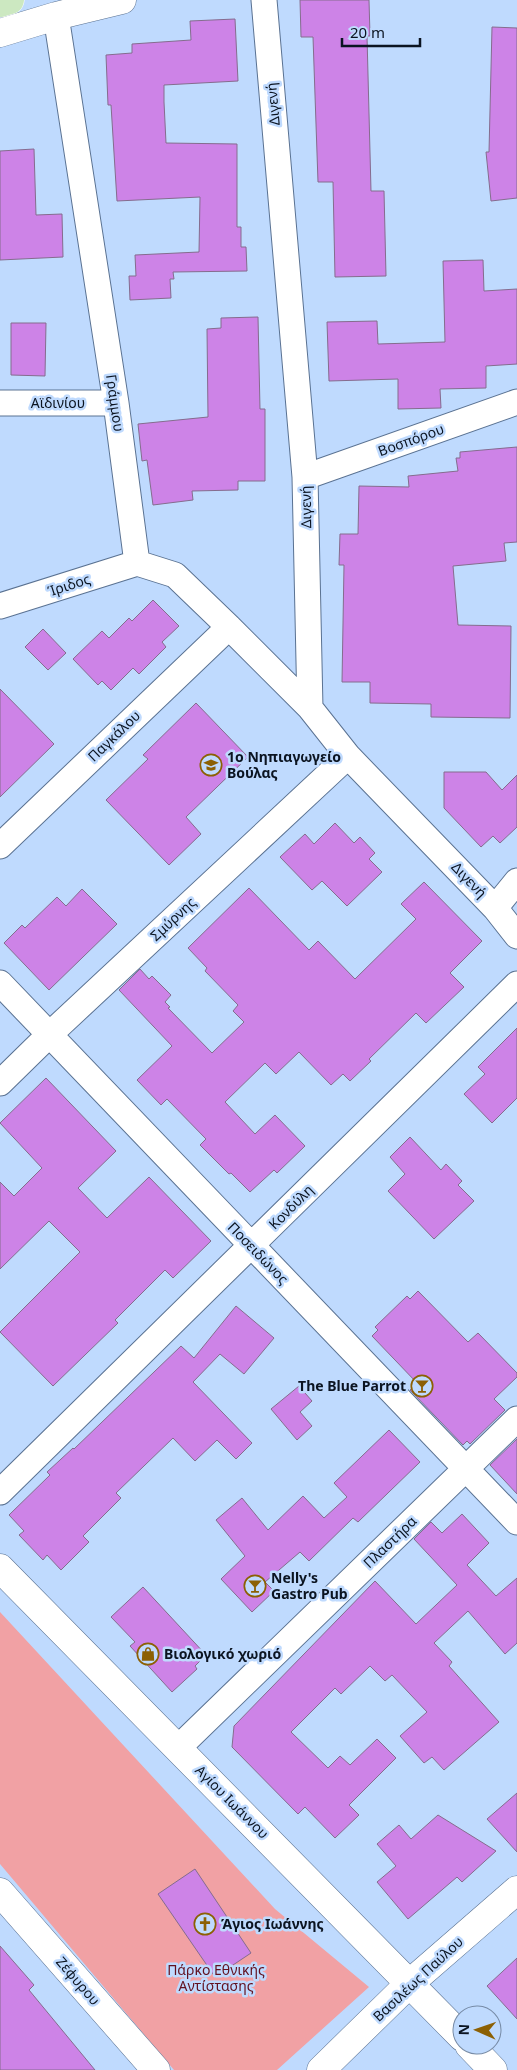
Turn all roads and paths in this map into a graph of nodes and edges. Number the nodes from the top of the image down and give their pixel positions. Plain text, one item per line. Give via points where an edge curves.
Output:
1 (10, 0) edge
2 (122, 0) edge
3 (264, 0) edge
4 (0, 3) edge
5 (56, 16) junction
6 (0, 33) edge
7 (517, 402) edge
8 (116, 403) junction
9 (0, 404) edge
10 (305, 477) junction
11 (137, 563) junction
12 (0, 606) edge
13 (229, 626) junction
14 (310, 708) junction
15 (348, 756) junction
16 (0, 846) edge
17 (517, 881) edge
18 (495, 908) junction
19 (517, 936) edge
20 (0, 983) edge
21 (517, 984) edge
22 (49, 1035) junction
23 (0, 1083) edge
24 (252, 1246) junction
25 (517, 1419) edge
26 (465, 1469) junction
27 (0, 1492) edge
28 (517, 1522) edge
29 (0, 1568) edge
30 (178, 1748) junction
31 (517, 1890) edge
32 (0, 1892) edge
33 (410, 1983) junction
34 (452, 2027) edge
35 (479, 2055) edge
36 (156, 2070) edge
37 (322, 2070) edge
38 (493, 2070) edge

1 - 4 main road
2 - 5 street
3 - 10 street, Διγενή
5 - 6 street
5 - 8 street, Γράμμου
7 - 10 street, Βοσπόρου
8 - 9 street, Αϊδινίου
8 - 11 street, Γράμμου
10 - 14 street, Διγενή
11 - 12 street, Ίριδος
11 - 13 street via 175,575
13 - 14 street
13 - 16 street, Παγκάλου
14 - 15 street, Διγενή
15 - 18 street, Διγενή
15 - 22 street, Σμύρνης
17 - 18 street
18 - 19 street, Διγενή
20 - 22 street, Ποσειδώνος
21 - 24 street, Κονδύλη
22 - 23 street, Σμύρνης
22 - 24 street, Ποσειδώνος
24 - 26 street, Ποσειδώνος
24 - 27 street, Κονδύλη
25 - 26 street, Πλαστήρα
26 - 28 street, Ποσειδώνος
26 - 30 street, Πλαστήρα
29 - 30 street, Αγίου Ιωάννου
30 - 33 street, Αγίου Ιωάννου
31 - 33 street, Βασιλέως Παύλου
32 - 36 street, Ζέφυρου
33 - 34 street, Αγίου Ιωάννου
33 - 37 street, Βασιλέως Παύλου
35 - 38 street

